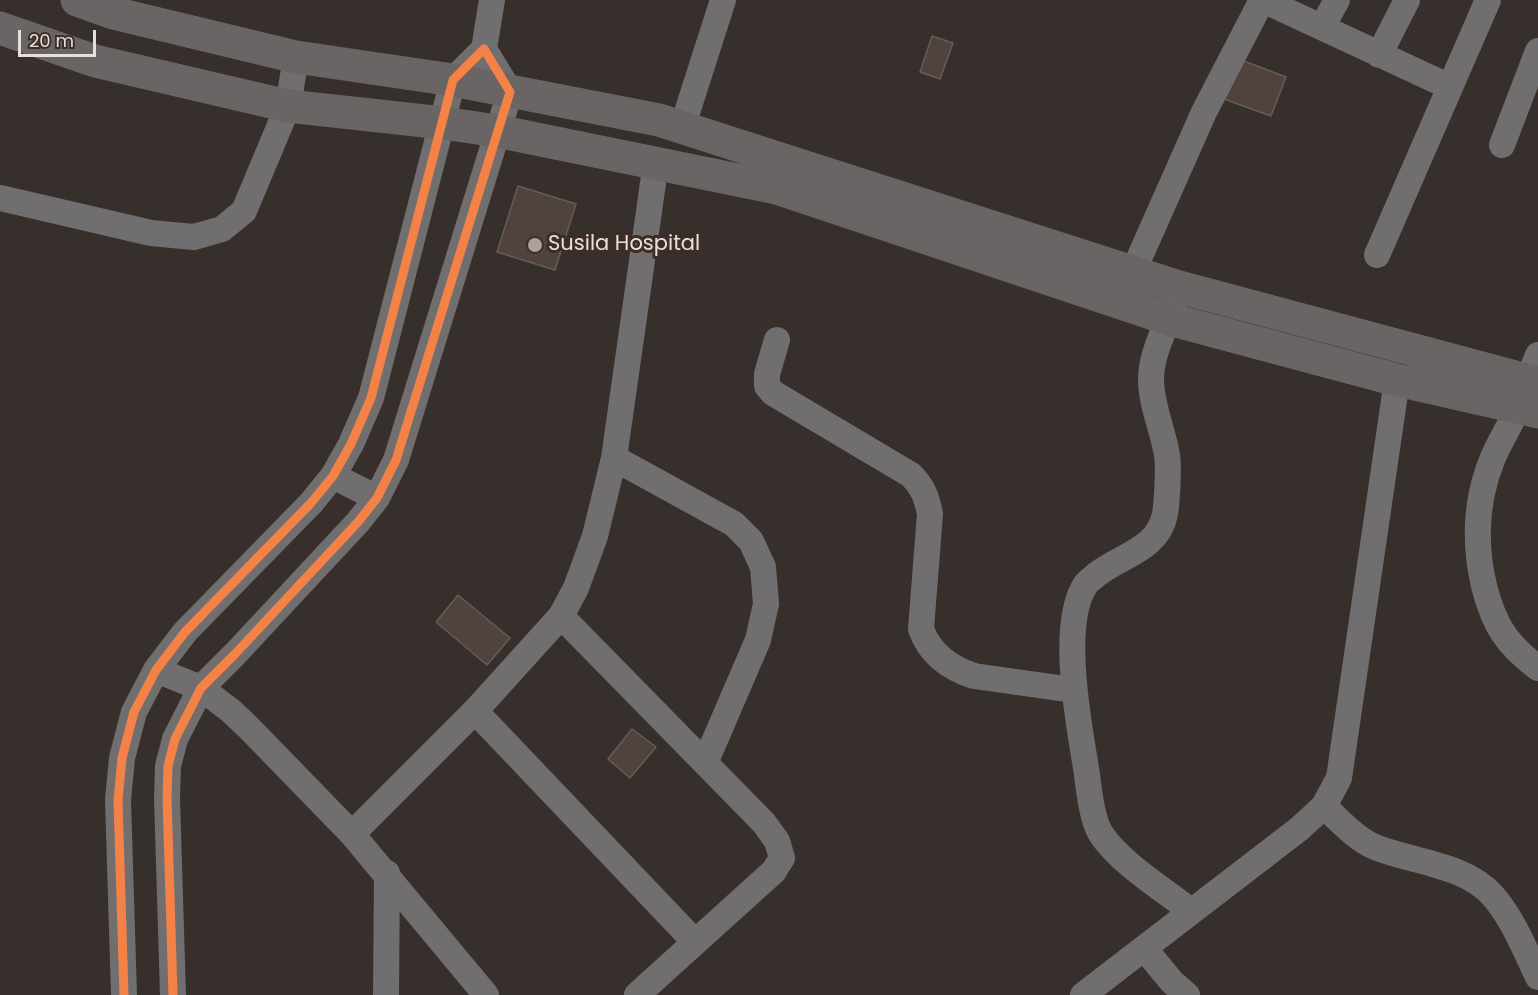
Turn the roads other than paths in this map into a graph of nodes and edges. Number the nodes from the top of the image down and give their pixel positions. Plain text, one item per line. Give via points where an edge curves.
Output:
1 (77, 0) edge
2 (492, 0) edge
3 (723, 0) edge
4 (1263, 0) edge
5 (1337, 0) edge
6 (1407, 0) edge
7 (1488, 0) edge
8 (1322, 27) junction
9 (0, 28) edge
10 (484, 49) junction
11 (1538, 51) edge
12 (1379, 55) junction
13 (296, 57) junction
14 (453, 80) junction
15 (1450, 87) junction
16 (510, 92) junction
17 (288, 106) junction
18 (443, 123) junction
19 (682, 128) junction
20 (497, 131) junction
21 (1502, 145) dead end
22 (656, 162) junction
23 (0, 198) edge
24 (1377, 255) dead end
25 (1132, 272) junction
26 (1179, 287) junction
27 (1169, 319) junction
28 (777, 340) dead end
29 (1397, 380) junction
30 (1532, 388) edge
31 (614, 458) junction
32 (333, 476) junction
33 (377, 498) junction
34 (561, 616) junction
35 (1538, 668) edge
36 (156, 670) junction
37 (201, 688) junction
38 (1073, 690) junction
39 (475, 711) junction
40 (705, 763) junction
41 (1324, 806) junction
42 (352, 834) junction
43 (387, 873) junction
44 (1191, 911) junction
45 (695, 942) junction
46 (1144, 948) junction
47 (1538, 977) edge
48 (124, 995) edge
49 (173, 995) edge
50 (386, 995) edge
51 (486, 995) edge
52 (637, 995) edge
53 (1083, 995) edge
54 (1187, 995) edge

1 - 13 main road via 114,13
2 - 10 street
3 - 19 street
4 - 8 street
4 - 25 street via 1204,112
5 - 8 street
6 - 12 street
7 - 15 street
8 - 12 street
9 - 17 main road via 95,61
10 - 14 street
10 - 16 street
11 - 21 street
12 - 15 street
13 - 14 main road
13 - 17 street
14 - 16 main road
14 - 18 street
15 - 24 street
16 - 19 main road via 659,120
16 - 20 street
17 - 18 main road
17 - 23 street via 244,211 222,229 194,237 151,233
18 - 20 main road
18 - 32 street via 371,398
19 - 25 main road
20 - 22 main road
20 - 33 street via 396,460
22 - 27 main road via 777,188
22 - 31 street
25 - 26 main road
26 - 27 street
26 - 30 main road
27 - 29 main road
27 - 38 street via 1151,378 1168,457 1165,514 1157,534 1143,548 1104,569 1086,584 1077,605
28 - 38 street via 766,386 911,475 924,491 930,514 921,614 926,644 958,671
29 - 30 main road
29 - 41 street via 1339,778
30 - 35 street via 1491,461 1476,534 1491,612 1505,638
31 - 34 street via 595,536
31 - 40 street via 734,524 751,541 763,567 766,604 758,640
32 - 33 street
32 - 36 street via 185,632
33 - 37 street
34 - 39 street
34 - 40 street
36 - 37 street
36 - 48 street via 134,712 122,758 119,790
37 - 42 street via 240,719
37 - 49 street via 175,739 168,766
38 - 44 street via 1100,833 1119,856
39 - 42 street
39 - 45 street
40 - 45 street via 764,823 777,841 782,858 774,871
41 - 44 street
41 - 47 street via 1372,846 1456,872 1478,883 1493,895 1520,937
42 - 43 street
43 - 50 street
43 - 51 street
44 - 46 street
45 - 52 street
46 - 53 street
46 - 54 street

